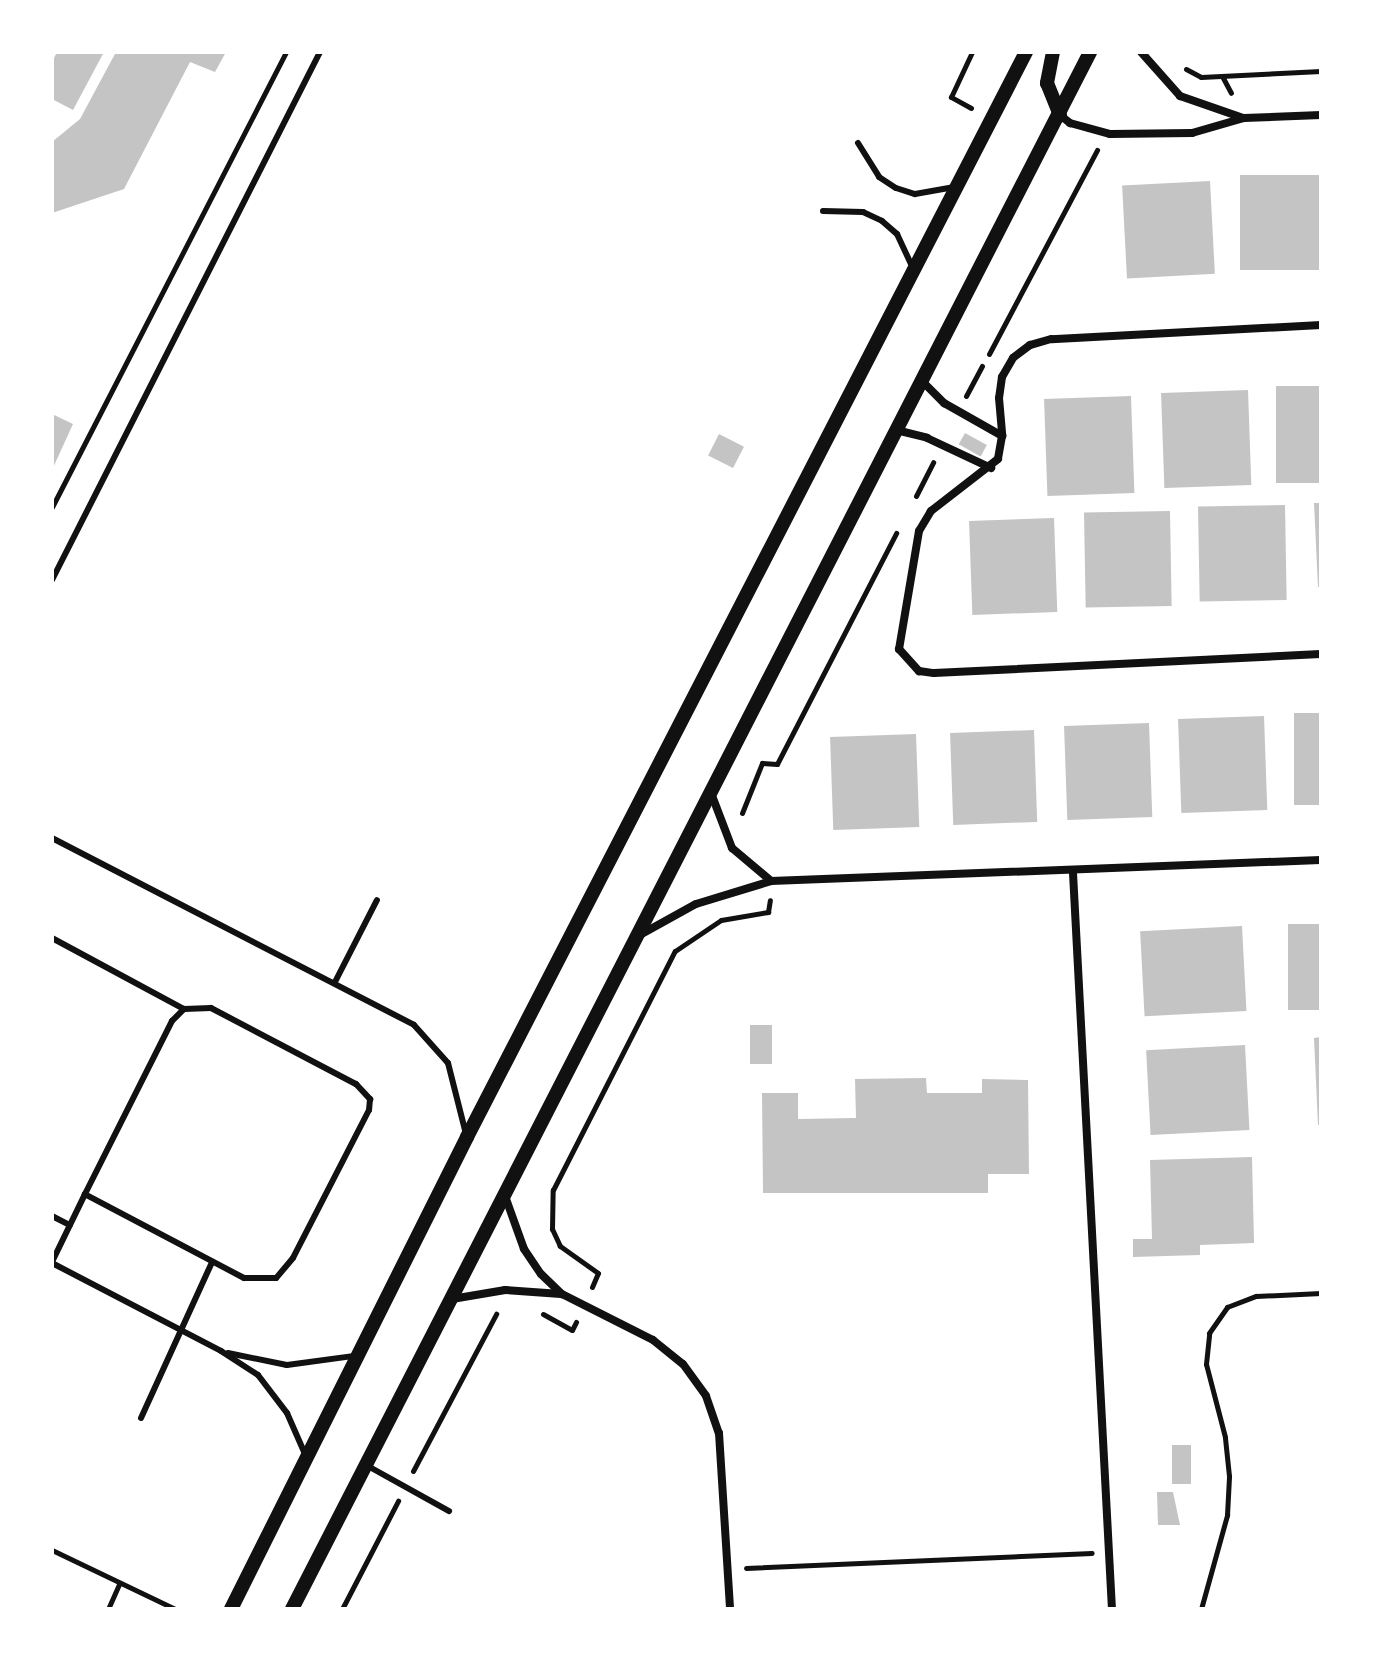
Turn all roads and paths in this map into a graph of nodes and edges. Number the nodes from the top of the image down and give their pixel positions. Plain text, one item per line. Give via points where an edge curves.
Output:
1 (286, 52) edge
2 (320, 52) edge
3 (1026, 52) edge
4 (1053, 52) edge
5 (1090, 52) edge
6 (1141, 52) edge
7 (1177, 62) dead end
8 (1321, 71) edge
9 (1060, 115) junction
10 (1321, 115) edge
11 (1244, 118) junction
12 (858, 143) dead end
13 (1112, 149) dead end
14 (954, 187) junction
15 (823, 211) dead end
16 (913, 271) junction
17 (1321, 325) edge
18 (921, 380) junction
19 (958, 411) junction
20 (896, 430) junction
21 (1002, 436) junction
22 (942, 444) junction
23 (991, 468) junction
24 (914, 500) dead end
25 (52, 507) edge
26 (899, 528) dead end
27 (52, 580) edge
28 (1321, 654) edge
29 (710, 789) junction
30 (743, 824) dead end
31 (52, 838) edge
32 (1321, 860) edge
33 (1073, 873) junction
34 (771, 881) junction
35 (377, 900) dead end
36 (52, 938) edge
37 (634, 939) junction
38 (335, 982) junction
39 (184, 1009) junction
40 (467, 1137) junction
41 (504, 1193) junction
42 (85, 1194) junction
43 (52, 1216) edge
44 (70, 1225) junction
45 (212, 1262) junction
46 (52, 1263) edge
47 (1321, 1293) edge
48 (562, 1294) junction
49 (448, 1300) junction
50 (584, 1305) junction
51 (502, 1310) dead end
52 (536, 1310) dead end
53 (182, 1332) junction
54 (221, 1351) junction
55 (359, 1354) junction
56 (141, 1418) dead end
57 (306, 1458) junction
58 (366, 1465) junction
59 (405, 1487) junction
60 (449, 1511) dead end
61 (52, 1550) edge
62 (1109, 1552) junction
63 (728, 1569) junction
64 (119, 1584) junction
65 (108, 1609) edge
66 (175, 1609) edge
67 (231, 1609) edge
68 (292, 1609) edge
69 (342, 1609) edge
70 (730, 1609) edge
71 (1112, 1609) edge
72 (1201, 1609) edge

1 - 25 path
2 - 27 lane
3 - 14 street
4 - 9 street via 1047,83
5 - 9 street
6 - 11 street via 1180,96
7 - 8 path via 1201,77
9 - 11 street via 1089,131 1110,134 1192,133
9 - 18 street
10 - 11 street
12 - 14 lane via 879,177 896,188 935,194
13 - 19 path via 1097,150
14 - 16 street
15 - 16 lane via 863,212 882,221 897,234
16 - 40 street
17 - 21 street via 1051,339 1030,345 1013,358 1002,377
18 - 19 street
18 - 20 street
19 - 21 street
20 - 22 street
20 - 29 street
21 - 23 street
22 - 23 street
22 - 24 path
23 - 28 street via 949,495 919,531 899,649 919,671
26 - 30 path via 777,764 762,763 744,800
29 - 34 street via 732,848
29 - 37 street
31 - 38 lane
32 - 33 street
33 - 34 street
33 - 62 street
34 - 37 street via 696,904
34 - 50 path via 768,912 704,927 664,966 553,1190 551,1219 560,1246 598,1273
35 - 38 lane
36 - 39 lane
37 - 41 street
38 - 40 lane via 394,1013 433,1042 458,1087
39 - 42 lane via 172,1021
39 - 45 lane via 211,1008 356,1084 370,1099 369,1110 285,1270 260,1281
40 - 55 street
41 - 48 street via 524,1249
41 - 49 street
42 - 44 lane
42 - 45 lane
43 - 44 lane
44 - 46 lane
45 - 53 lane
46 - 53 lane
47 - 72 path via 1256,1296 1227,1307 1209,1333 1206,1364 1229,1476 1227,1515
48 - 49 street via 505,1290
48 - 50 street
49 - 58 street
50 - 52 path via 572,1330
50 - 63 street via 653,1340 683,1364 706,1396 719,1433
51 - 59 path via 492,1315
53 - 54 lane
53 - 56 lane
54 - 55 lane via 287,1365
54 - 57 lane via 274,1393
55 - 57 street
57 - 67 street
58 - 59 lane
58 - 68 street
59 - 60 lane
59 - 69 path
61 - 64 path
62 - 63 path
62 - 71 street
63 - 70 street
64 - 65 path
64 - 66 path

